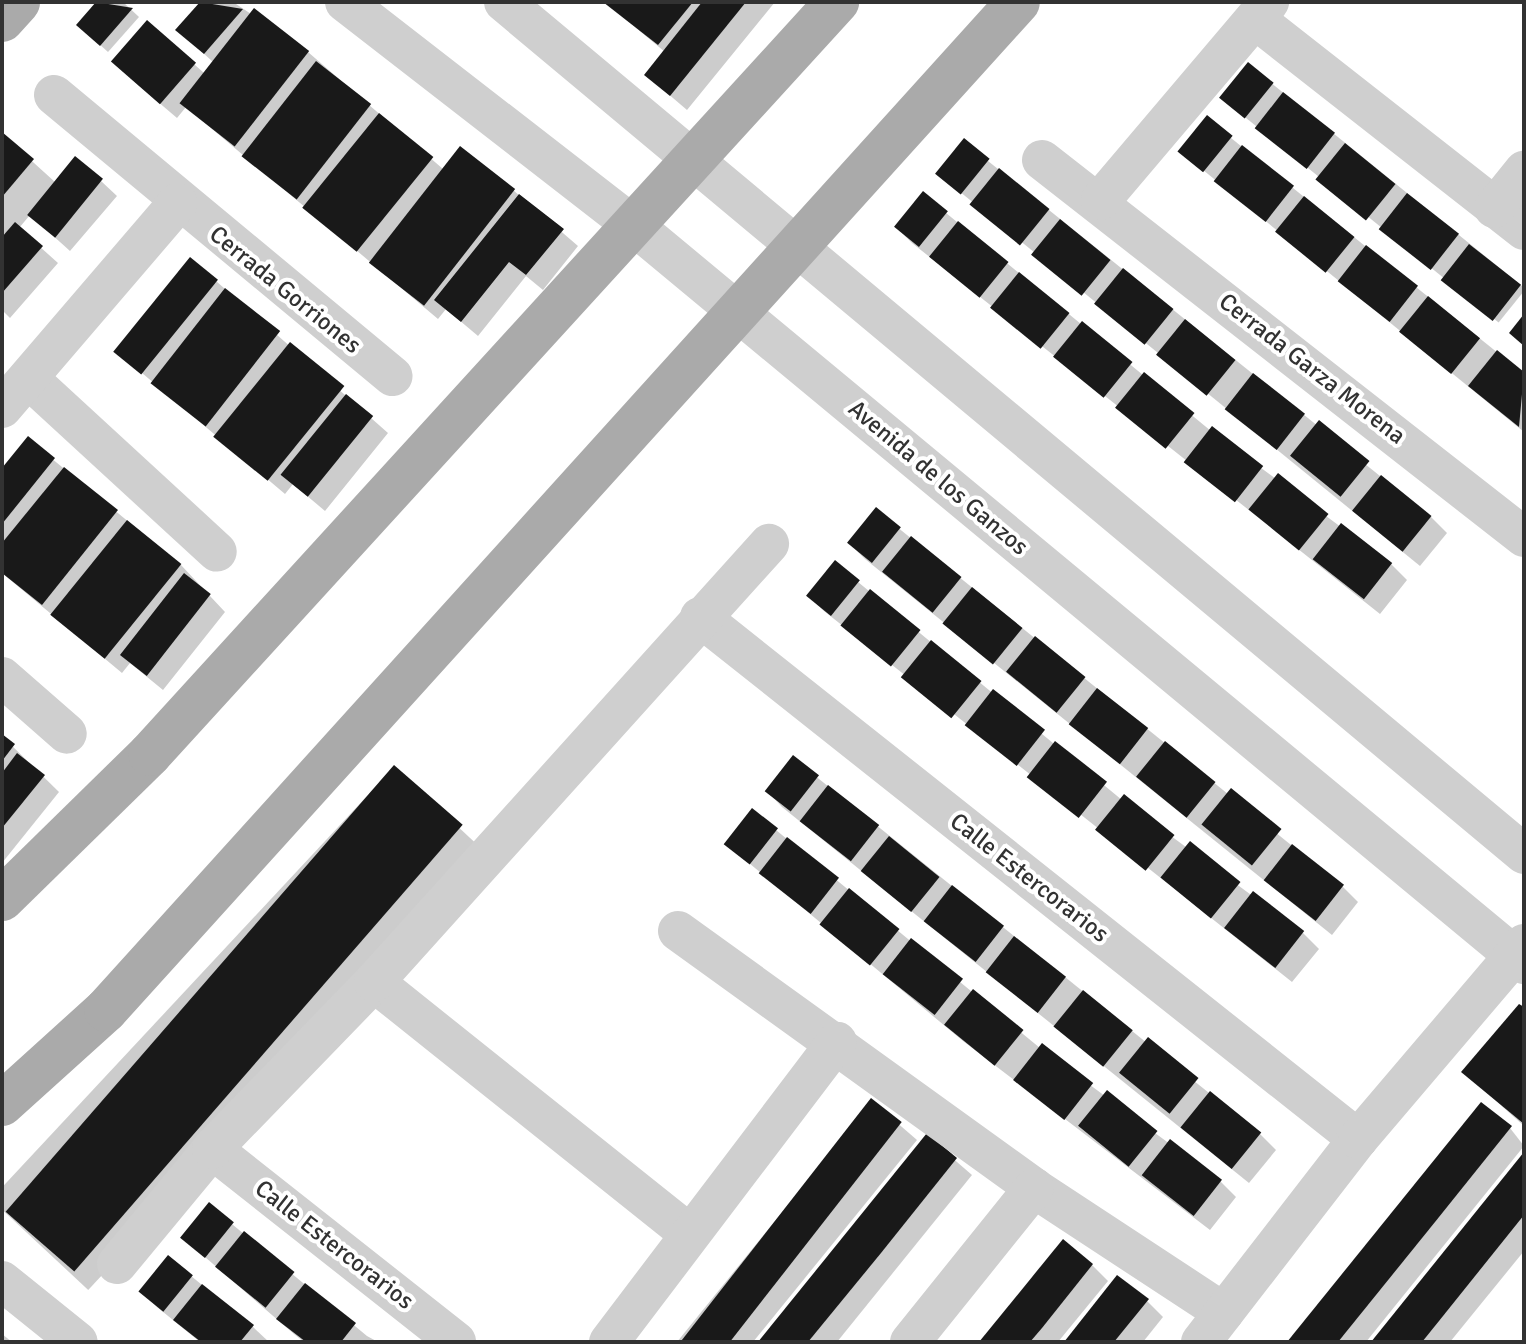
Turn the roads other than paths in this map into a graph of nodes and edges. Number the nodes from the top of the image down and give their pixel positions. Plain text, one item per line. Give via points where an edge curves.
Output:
1 (18, 2) edge
2 (345, 2) edge
3 (504, 2) edge
4 (837, 2) edge
5 (1018, 2) edge
6 (1262, 10) edge
7 (2, 20) edge
8 (54, 95) dead end
9 (1042, 160) dead end
10 (688, 162) junction
11 (1524, 171) edge
12 (1101, 200) junction
13 (178, 203) junction
14 (1509, 219) edge
15 (633, 225) junction
16 (800, 247) junction
17 (735, 310) junction
18 (393, 376) dead end
19 (29, 379) junction
20 (2, 408) edge
21 (1524, 537) edge
22 (769, 544) dead end
23 (217, 552) dead end
24 (700, 617) junction
25 (2, 677) edge
26 (67, 734) dead end
27 (1524, 854) edge
28 (2, 899) edge
29 (678, 931) dead end
30 (1520, 954) edge
31 (374, 982) junction
32 (837, 1042) junction
33 (2, 1104) edge
34 (1358, 1139) junction
35 (212, 1149) junction
36 (1034, 1188) junction
37 (688, 1233) junction
38 (117, 1264) dead end
39 (2, 1281) edge
40 (1213, 1328) edge
41 (78, 1342) edge
42 (456, 1342) edge
43 (609, 1342) edge
44 (910, 1342) edge

1 - 7 main road
2 - 15 street, Avenida de los Ganzos
3 - 10 street
4 - 10 main road
5 - 16 main road
6 - 12 street
6 - 14 street
8 - 13 street, Cerrada Gorriones
9 - 12 street, Cerrada Garza Morena
10 - 15 main road
10 - 16 street
11 - 14 street
12 - 21 street, Cerrada Garza Morena
13 - 18 street, Cerrada Gorriones
13 - 19 street
15 - 17 street, Avenida de los Ganzos
15 - 28 main road via 150,754
16 - 17 main road
16 - 27 street
17 - 30 street, Avenida de los Ganzos
17 - 33 main road via 106,1010
19 - 20 street
19 - 23 street
22 - 24 street
24 - 31 street
24 - 34 street, Calle Estercorarios
25 - 26 street
29 - 32 street
30 - 34 street
31 - 35 street
31 - 37 street
32 - 36 street
32 - 37 street
34 - 40 street
35 - 38 street
35 - 42 street, Calle Estercorarios
36 - 40 street
36 - 44 street
37 - 43 street
39 - 41 street

